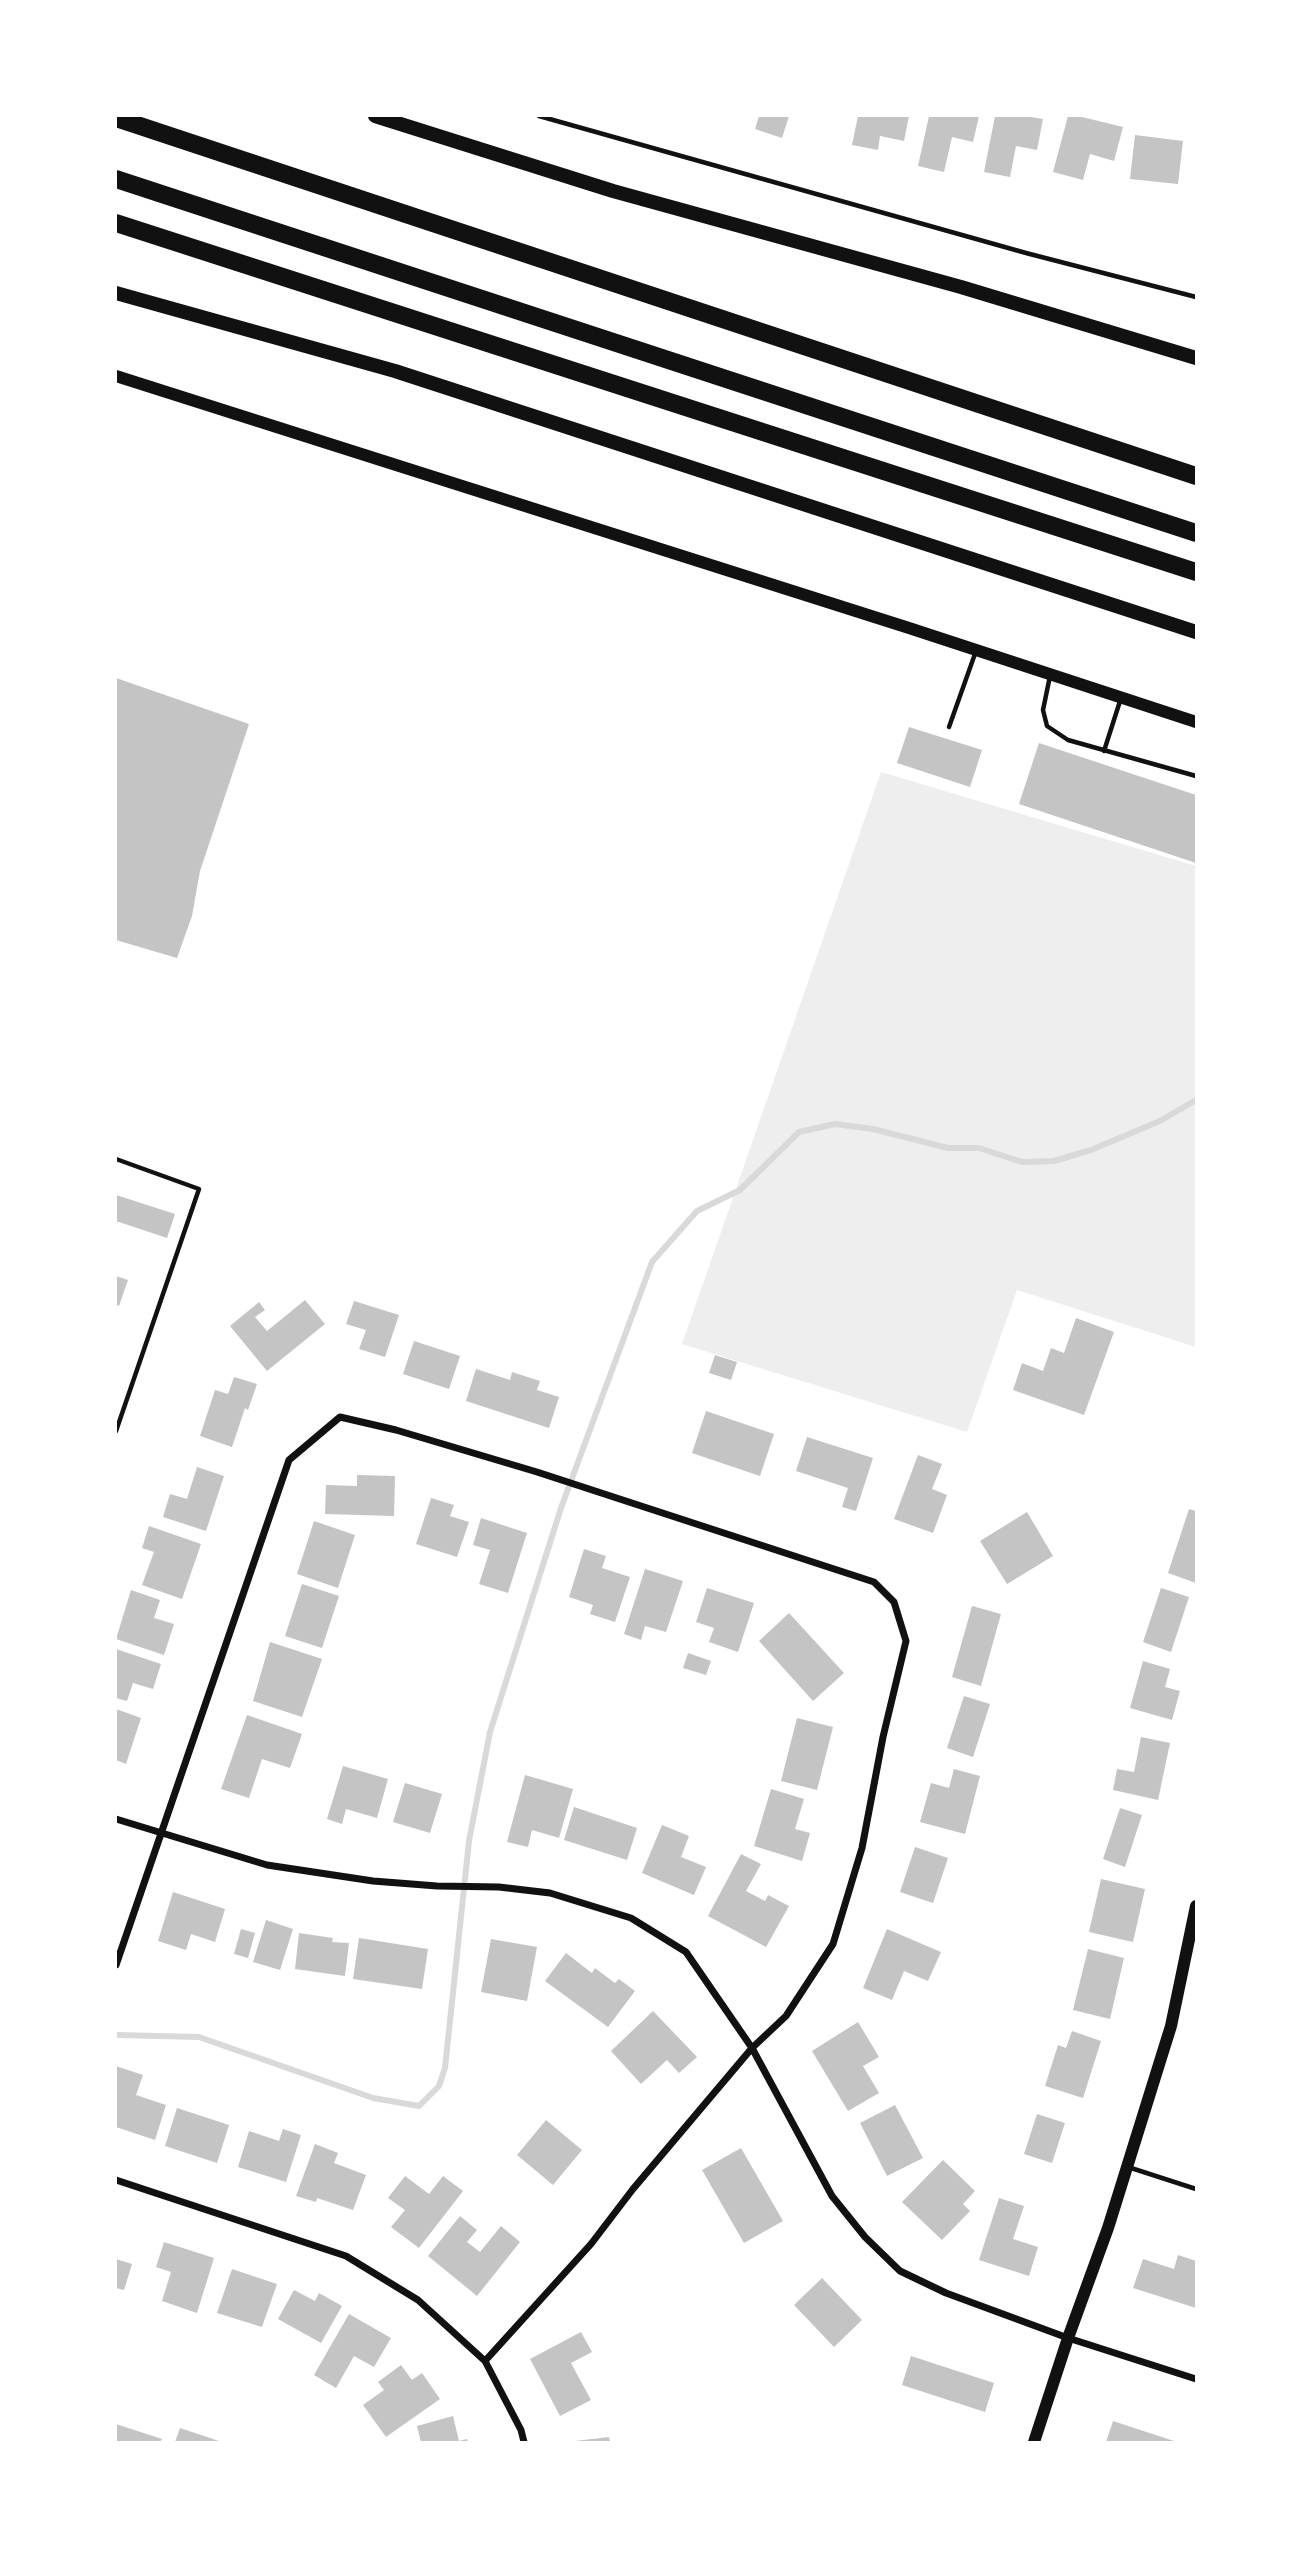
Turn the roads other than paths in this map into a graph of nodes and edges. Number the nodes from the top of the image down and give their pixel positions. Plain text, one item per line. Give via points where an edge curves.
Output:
1 (374, 116) edge
2 (539, 116) edge
3 (116, 118) edge
4 (116, 179) edge
5 (116, 223) edge
6 (116, 293) edge
7 (1196, 298) edge
8 (1196, 358) edge
9 (116, 376) edge
10 (1196, 476) edge
11 (1196, 533) edge
12 (1196, 572) edge
13 (1196, 632) edge
14 (976, 651) junction
15 (1051, 675) junction
16 (1121, 698) junction
17 (1196, 723) edge
18 (949, 727) dead end
19 (1104, 751) junction
20 (1196, 776) edge
21 (116, 1159) edge
22 (116, 1431) edge
23 (116, 1819) edge
24 (161, 1834) junction
25 (1196, 1906) edge
26 (116, 1965) edge
27 (752, 2048) junction
28 (1127, 2166) junction
29 (116, 2180) edge
30 (1196, 2189) edge
31 (1068, 2338) junction
32 (485, 2361) junction
33 (1196, 2379) edge
34 (524, 2442) edge
35 (1034, 2442) edge

1 - 8 main road via 613,191 961,287
2 - 7 lane
3 - 10 highway
4 - 11 highway
5 - 12 highway
6 - 13 main road via 395,371
9 - 14 street
14 - 15 street
14 - 18 lane
15 - 16 street
15 - 19 lane via 1042,710 1047,726 1068,740
16 - 17 street
16 - 19 lane
19 - 20 lane
21 - 22 lane via 199,1189
23 - 24 street
24 - 26 street
24 - 27 street via 267,1865 373,1881 499,1886 550,1893 631,1918 686,1952
24 - 27 street via 289,1460 340,1416 537,1472 874,1582 894,1602 906,1641 862,1848 833,1944 786,2016
25 - 28 street via 1171,2025
27 - 31 street via 832,2196 900,2272
27 - 32 street via 591,2244
28 - 30 lane
28 - 31 street
29 - 32 street via 346,2256 418,2301
31 - 33 street
31 - 35 street
32 - 34 street

